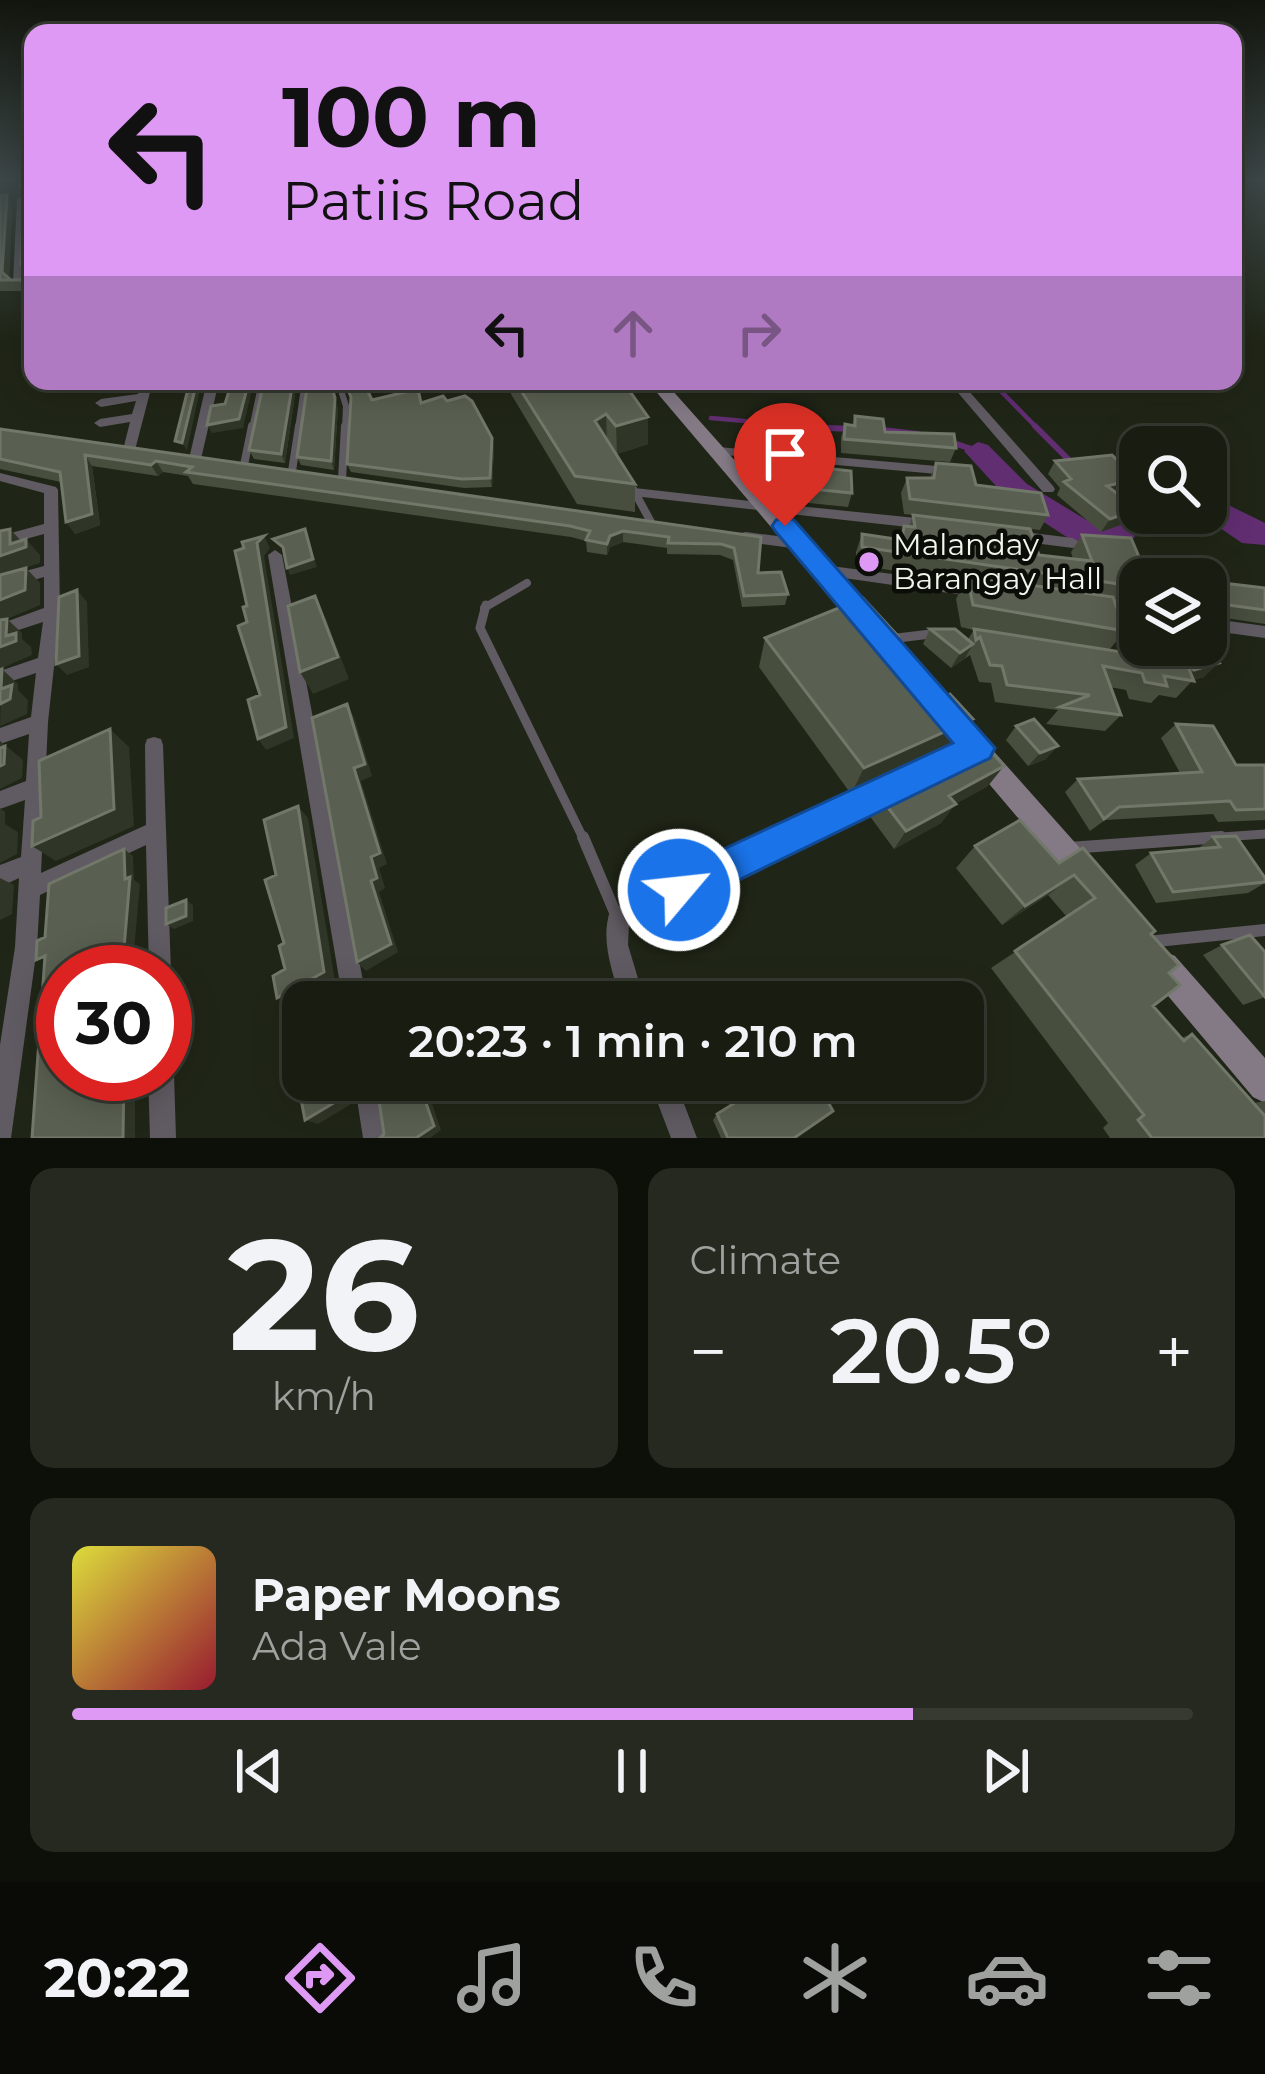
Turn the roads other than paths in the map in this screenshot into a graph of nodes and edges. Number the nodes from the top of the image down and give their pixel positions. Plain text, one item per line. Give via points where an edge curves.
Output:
1 (140, 390) edge
2 (146, 390) edge
3 (211, 390) edge
4 (262, 390) edge
5 (304, 390) edge
6 (341, 390) edge
7 (667, 390) edge
8 (962, 390) edge
9 (101, 403) dead end
10 (139, 417) junction
11 (100, 424) dead end
12 (107, 447) edge
13 (129, 450) junction
14 (718, 452) junction
15 (151, 453) edge
16 (173, 456) edge
17 (195, 459) junction
18 (211, 461) edge
19 (228, 463) edge
20 (258, 467) junction
21 (951, 471) edge
22 (299, 472) joint
23 (325, 476) edge
24 (0, 477) edge
25 (624, 477) edge
26 (342, 479) junction
27 (359, 482) edge
28 (1048, 489) dead end
29 (634, 491) junction
30 (768, 508) junction
31 (630, 521) edge
32 (652, 524) junction
33 (941, 526) edge
34 (51, 527) junction
35 (673, 527) edge
36 (1007, 535) edge
37 (737, 536) edge
38 (0, 541) edge
39 (1073, 543) dead end
40 (801, 544) junction
41 (275, 555) dead end
42 (52, 569) junction
43 (823, 570) junction
44 (527, 583) dead end
45 (0, 584) edge
46 (1004, 595) edge
47 (1072, 605) edge
48 (1119, 612) edge
49 (52, 613) junction
50 (1227, 627) edge
51 (0, 629) edge
52 (1265, 632) edge
53 (962, 637) edge
54 (886, 640) junction
55 (46, 662) junction
56 (0, 678) edge
57 (39, 722) junction
58 (0, 736) edge
59 (154, 745) dead end
60 (978, 748) junction
61 (35, 787) junction
62 (0, 800) edge
63 (157, 830) junction
64 (1265, 834) edge
65 (1062, 848) junction
66 (29, 864) junction
67 (0, 876) edge
68 (29, 889) junction
69 (1102, 896) edge
70 (618, 919) junction
71 (1265, 930) edge
72 (1136, 935) joint
73 (159, 945) edge
74 (351, 981) edge
75 (627, 981) edge
76 (4, 1078) edge
77 (1265, 1085) edge
78 (162, 1101) edge
79 (370, 1101) edge
80 (670, 1101) edge
81 (0, 1132) edge
82 (163, 1138) edge
83 (376, 1138) edge
84 (685, 1138) edge

1 - 9 street
2 - 10 street
3 - 17 street
4 - 20 lane
5 - 22 lane
6 - 26 lane
7 - 14 street
8 - 28 street
10 - 11 street
10 - 13 street
12 - 13 street
13 - 15 street
14 - 21 street
14 - 30 street
16 - 17 street
17 - 18 street
19 - 20 street
20 - 22 street
23 - 26 street
24 - 34 street via 51,490
25 - 29 lane
26 - 27 street
29 - 30 lane
29 - 32 lane
30 - 33 street
30 - 40 street
31 - 32 street
32 - 35 street
34 - 38 street
34 - 42 street
36 - 39 street
37 - 40 street
40 - 43 street
41 - 74 street
42 - 45 street
42 - 49 street
43 - 46 street
43 - 54 street
44 - 70 lane via 480,608 480,628
47 - 48 street
49 - 51 street
49 - 55 street
50 - 52 street
53 - 54 lane via 928,632
54 - 60 street
55 - 56 street
55 - 57 street
57 - 58 street
57 - 61 street
59 - 63 street
60 - 65 street
60 - 70 street
61 - 62 street
61 - 66 street
63 - 68 street
63 - 73 street
64 - 65 lane
65 - 69 street
66 - 67 street
66 - 68 street
68 - 76 street
70 - 75 street
71 - 72 lane
72 - 77 street
76 - 81 street
78 - 82 street
79 - 83 street
80 - 84 street

